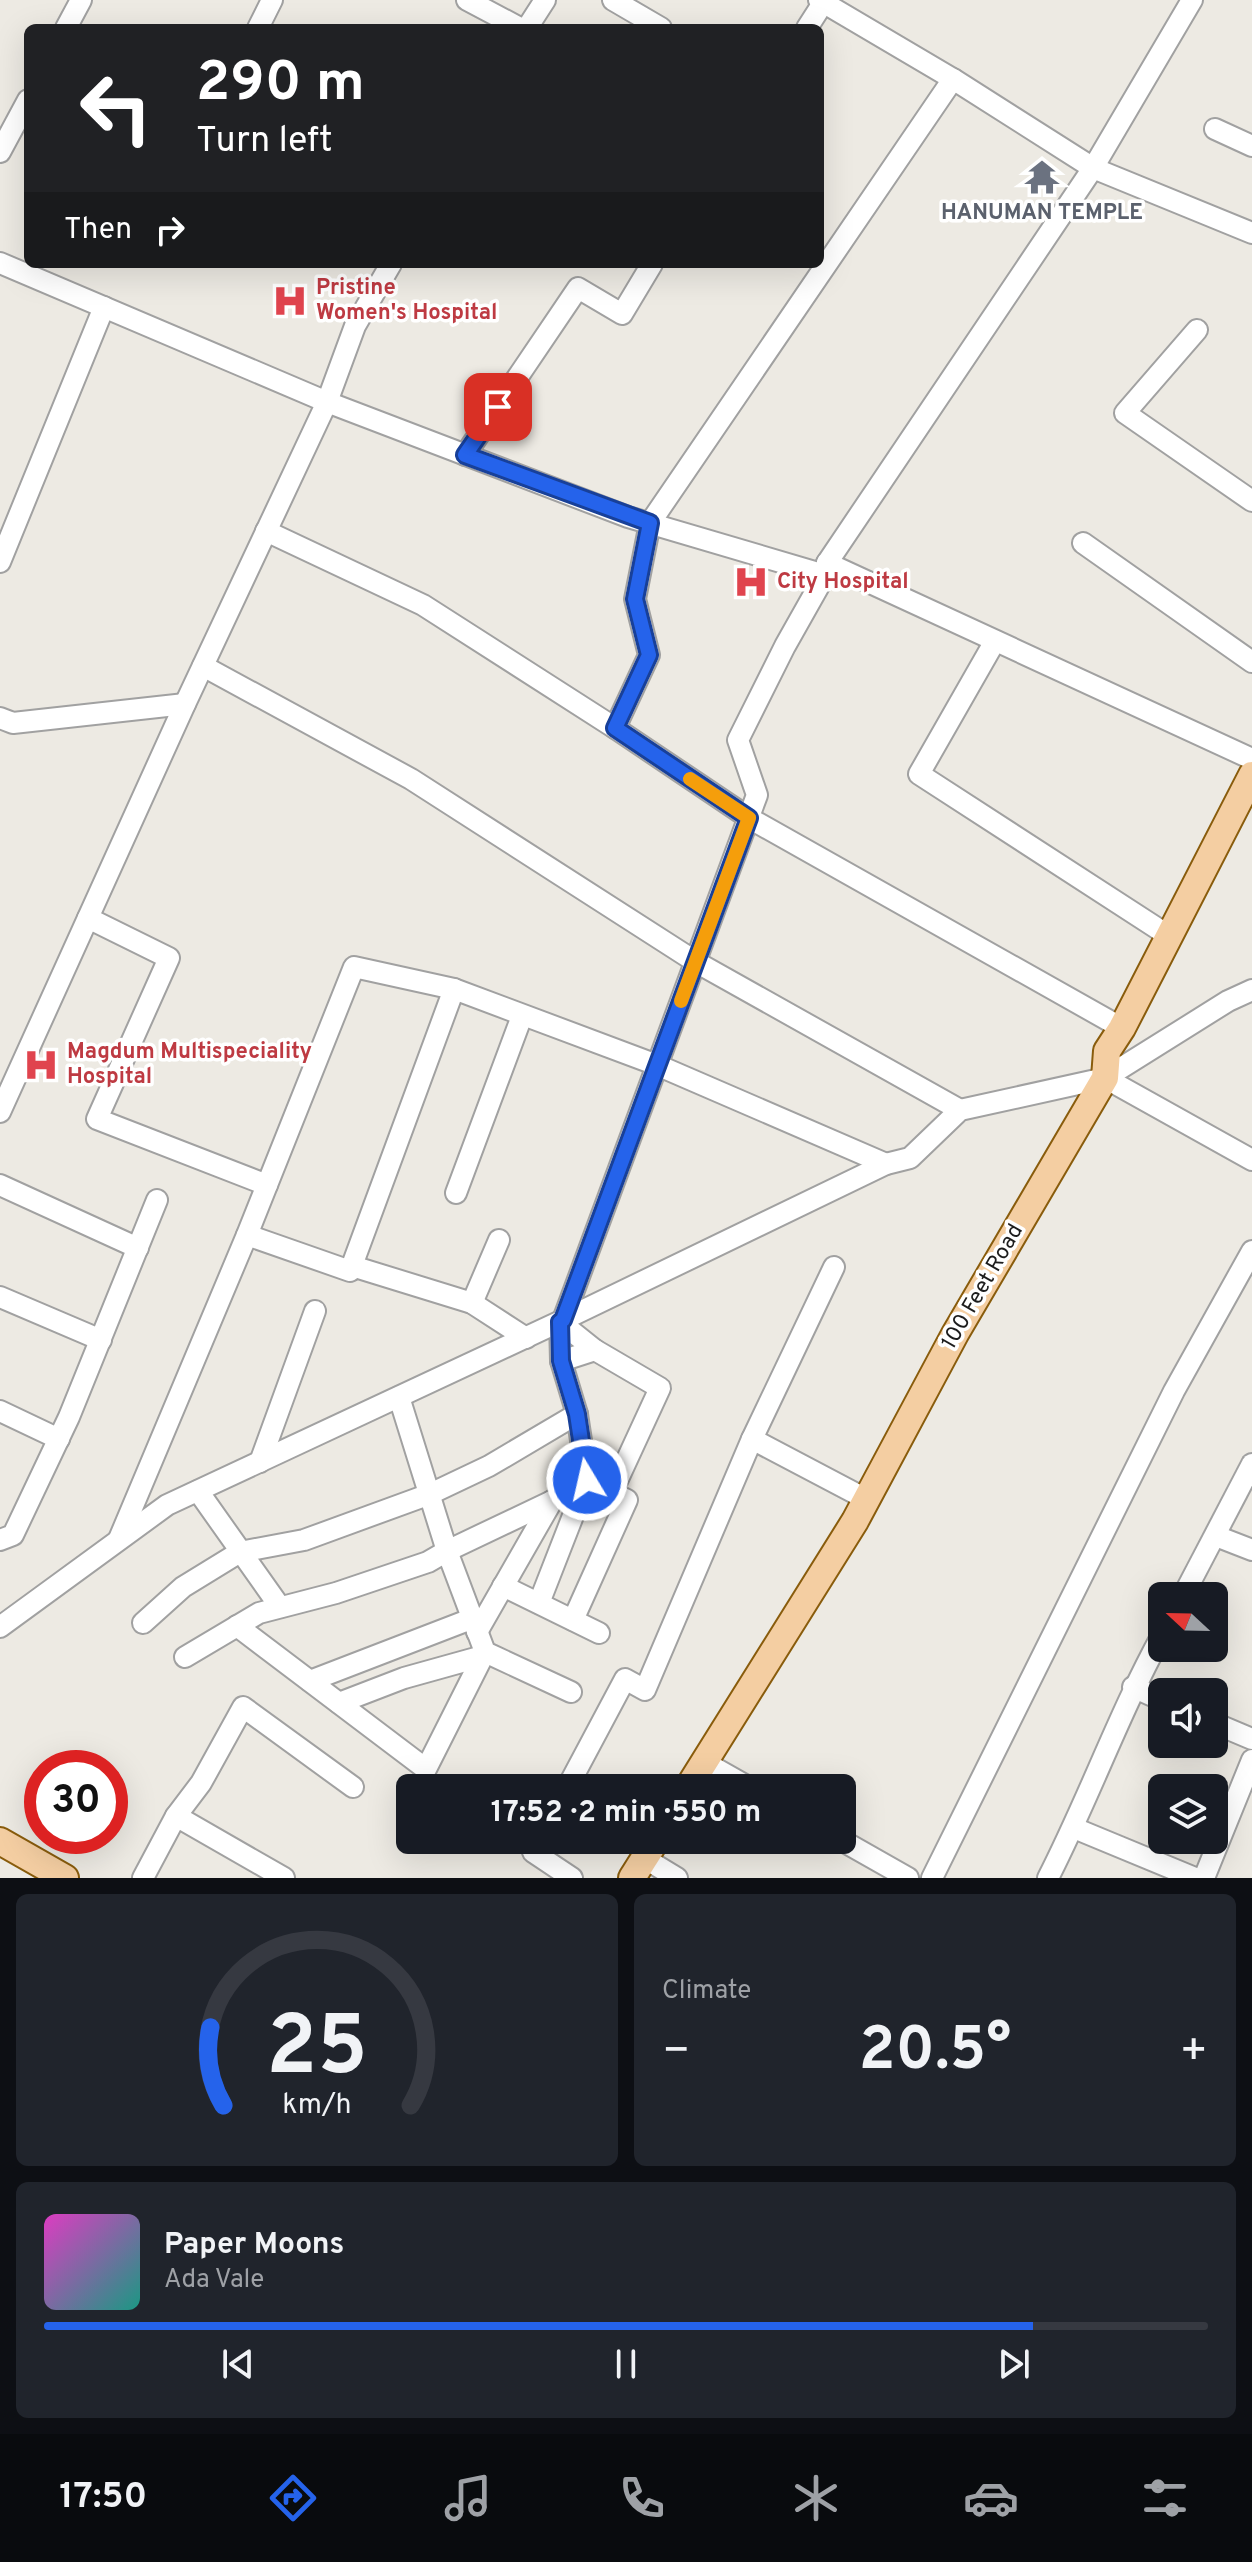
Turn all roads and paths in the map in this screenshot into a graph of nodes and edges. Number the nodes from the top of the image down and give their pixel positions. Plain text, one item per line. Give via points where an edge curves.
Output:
1 (81, 0) edge
2 (272, 0) edge
3 (467, 0) edge
4 (545, 0) edge
5 (613, 0) edge
6 (1192, 0) edge
7 (821, 1) edge
8 (68, 24) edge
9 (260, 24) edge
10 (512, 24) edge
11 (530, 24) edge
12 (653, 24) edge
13 (809, 24) edge
14 (953, 79) junction
15 (24, 107) edge
16 (1215, 129) dead end
17 (1252, 146) edge
18 (0, 152) edge
19 (1093, 168) junction
20 (1252, 233) edge
21 (0, 263) edge
22 (389, 268) edge
23 (650, 268) edge
24 (104, 307) junction
25 (1197, 330) dead end
26 (327, 402) junction
27 (465, 455) junction
28 (1252, 501) edge
29 (650, 523) junction
30 (266, 531) junction
31 (1083, 543) dead end
32 (0, 562) edge
33 (826, 569) junction
34 (995, 641) junction
35 (1252, 662) edge
36 (203, 666) junction
37 (185, 704) junction
38 (0, 718) edge
39 (615, 728) junction
40 (1252, 759) edge
41 (1252, 775) edge
42 (1243, 814) edge
43 (749, 818) junction
44 (88, 918) junction
45 (1169, 936) junction
46 (696, 962) junction
47 (454, 989) junction
48 (1252, 990) edge
49 (522, 1016) junction
50 (1122, 1028) junction
51 (657, 1065) junction
52 (1105, 1078) junction
53 (960, 1110) junction
54 (0, 1112) edge
55 (1252, 1160) edge
56 (886, 1164) junction
57 (0, 1185) edge
58 (267, 1185) junction
59 (456, 1193) dead end
60 (157, 1200) dead end
61 (247, 1235) junction
62 (499, 1240) dead end
63 (138, 1248) junction
64 (1252, 1251) edge
65 (352, 1266) junction
66 (834, 1267) dead end
67 (0, 1297) edge
68 (472, 1303) junction
69 (315, 1311) dead end
70 (561, 1321) junction
71 (526, 1338) junction
72 (101, 1340) junction
73 (595, 1350) junction
74 (561, 1361) junction
75 (399, 1397) junction
76 (0, 1411) edge
77 (577, 1414) junction
78 (59, 1439) junction
79 (752, 1439) junction
80 (260, 1462) junction
81 (1252, 1464) edge
82 (587, 1480) junction
83 (198, 1491) junction
84 (612, 1492) junction
85 (430, 1494) junction
86 (866, 1499) junction
87 (552, 1501) junction
88 (1216, 1536) junction
89 (119, 1539) junction
90 (0, 1540) edge
91 (1252, 1550) edge
92 (447, 1551) junction
93 (240, 1552) junction
94 (1191, 1582) edge
95 (503, 1586) junction
96 (539, 1603) junction
97 (280, 1607) junction
98 (573, 1620) junction
99 (2, 1622) edge
100 (143, 1623) dead end
101 (474, 1625) junction
102 (237, 1626) junction
103 (599, 1633) dead end
104 (484, 1654) junction
105 (185, 1657) dead end
106 (1148, 1660) edge
107 (310, 1681) junction
108 (1133, 1687) junction
109 (571, 1692) dead end
110 (1148, 1694) edge
111 (339, 1703) junction
112 (1228, 1729) edge
113 (1252, 1739) edge
114 (1252, 1760) edge
115 (704, 1762) junction
116 (574, 1774) edge
117 (697, 1774) edge
118 (725, 1774) edge
119 (353, 1787) dead end
120 (176, 1816) junction
121 (1074, 1828) junction
122 (0, 1841) edge
123 (856, 1849) edge
124 (536, 1854) edge
125 (644, 1859) edge
126 (65, 1878) edge
127 (143, 1878) edge
128 (284, 1878) edge
129 (572, 1878) edge
130 (677, 1878) edge
131 (908, 1878) edge
132 (932, 1878) edge
133 (1048, 1878) edge
134 (1195, 1878) edge
135 (1204, 1878) edge

1 - 8 street
2 - 9 street
3 - 10 street
4 - 11 street
5 - 12 street
6 - 19 street
7 - 13 street
7 - 14 street
14 - 19 street
14 - 29 street
15 - 18 street
16 - 17 street
19 - 20 street
19 - 33 street
21 - 24 street
22 - 26 street via 355,326
23 - 27 street via 622,314 578,288
24 - 26 street
24 - 32 street
25 - 28 street via 1125,413
26 - 27 street
26 - 30 street
27 - 29 street
29 - 33 street
29 - 39 street via 635,599 649,655
30 - 36 street
30 - 39 street via 423,605
31 - 35 street
33 - 34 street
33 - 43 street via 738,740 757,795
34 - 40 street
34 - 45 street via 919,774
36 - 37 street
36 - 46 street via 411,779
37 - 38 street via 13,723
37 - 44 street
39 - 43 street
41 - 42 main road, 100 Feet Road
42 - 45 main road, 100 Feet Road
43 - 46 street
43 - 50 street
44 - 54 street
44 - 58 street via 169,958 97,1119
45 - 50 main road, 100 Feet Road
46 - 51 street
46 - 53 street
47 - 49 street
47 - 58 street via 354,967
47 - 65 street
48 - 52 street
49 - 51 street
49 - 59 street
50 - 52 main road, 100 Feet Road via 1107,1051
51 - 56 street
51 - 70 street
52 - 53 street
52 - 55 street
52 - 86 main road, 100 Feet Road via 955,1334
53 - 56 street via 910,1158
56 - 70 street
57 - 63 street
58 - 61 street
60 - 63 street
61 - 65 street via 350,1271
61 - 89 street
62 - 68 street
63 - 72 street
64 - 132 street via 1174,1391
65 - 68 street
66 - 79 street
67 - 72 street
68 - 71 street
69 - 80 street
70 - 71 street
70 - 73 street
70 - 74 street
71 - 75 street
72 - 78 street
73 - 74 street
73 - 84 street via 660,1388
74 - 77 street
75 - 80 street
75 - 85 street
76 - 78 street
77 - 82 street
77 - 85 street
78 - 90 street via 13,1535
79 - 86 street
79 - 116 street via 645,1690 625,1679
80 - 83 street
81 - 88 street
82 - 84 street
82 - 87 street
82 - 96 street
83 - 89 street via 167,1505
83 - 93 street
84 - 98 street via 627,1500
85 - 92 street
85 - 93 street via 304,1540
86 - 115 main road, 100 Feet Road
87 - 92 street
87 - 95 street
88 - 91 street
88 - 94 street
89 - 99 street
92 - 97 street via 376,1580
92 - 101 street
93 - 97 street
93 - 100 street via 183,1587
95 - 96 street
95 - 101 street
96 - 98 street
97 - 102 street
98 - 103 street
101 - 104 street
101 - 107 street
102 - 105 street
102 - 107 street
104 - 109 street
104 - 111 street
104 - 111 street via 426,1769
106 - 108 street
107 - 111 street
108 - 110 street
108 - 121 street
112 - 113 street
114 - 135 street
115 - 117 main road, 100 Feet Road
115 - 118 street
119 - 120 street via 243,1707 201,1783
120 - 127 street
120 - 128 street
121 - 133 street
121 - 134 street
122 - 126 main road
123 - 131 street
124 - 129 street
125 - 130 street

